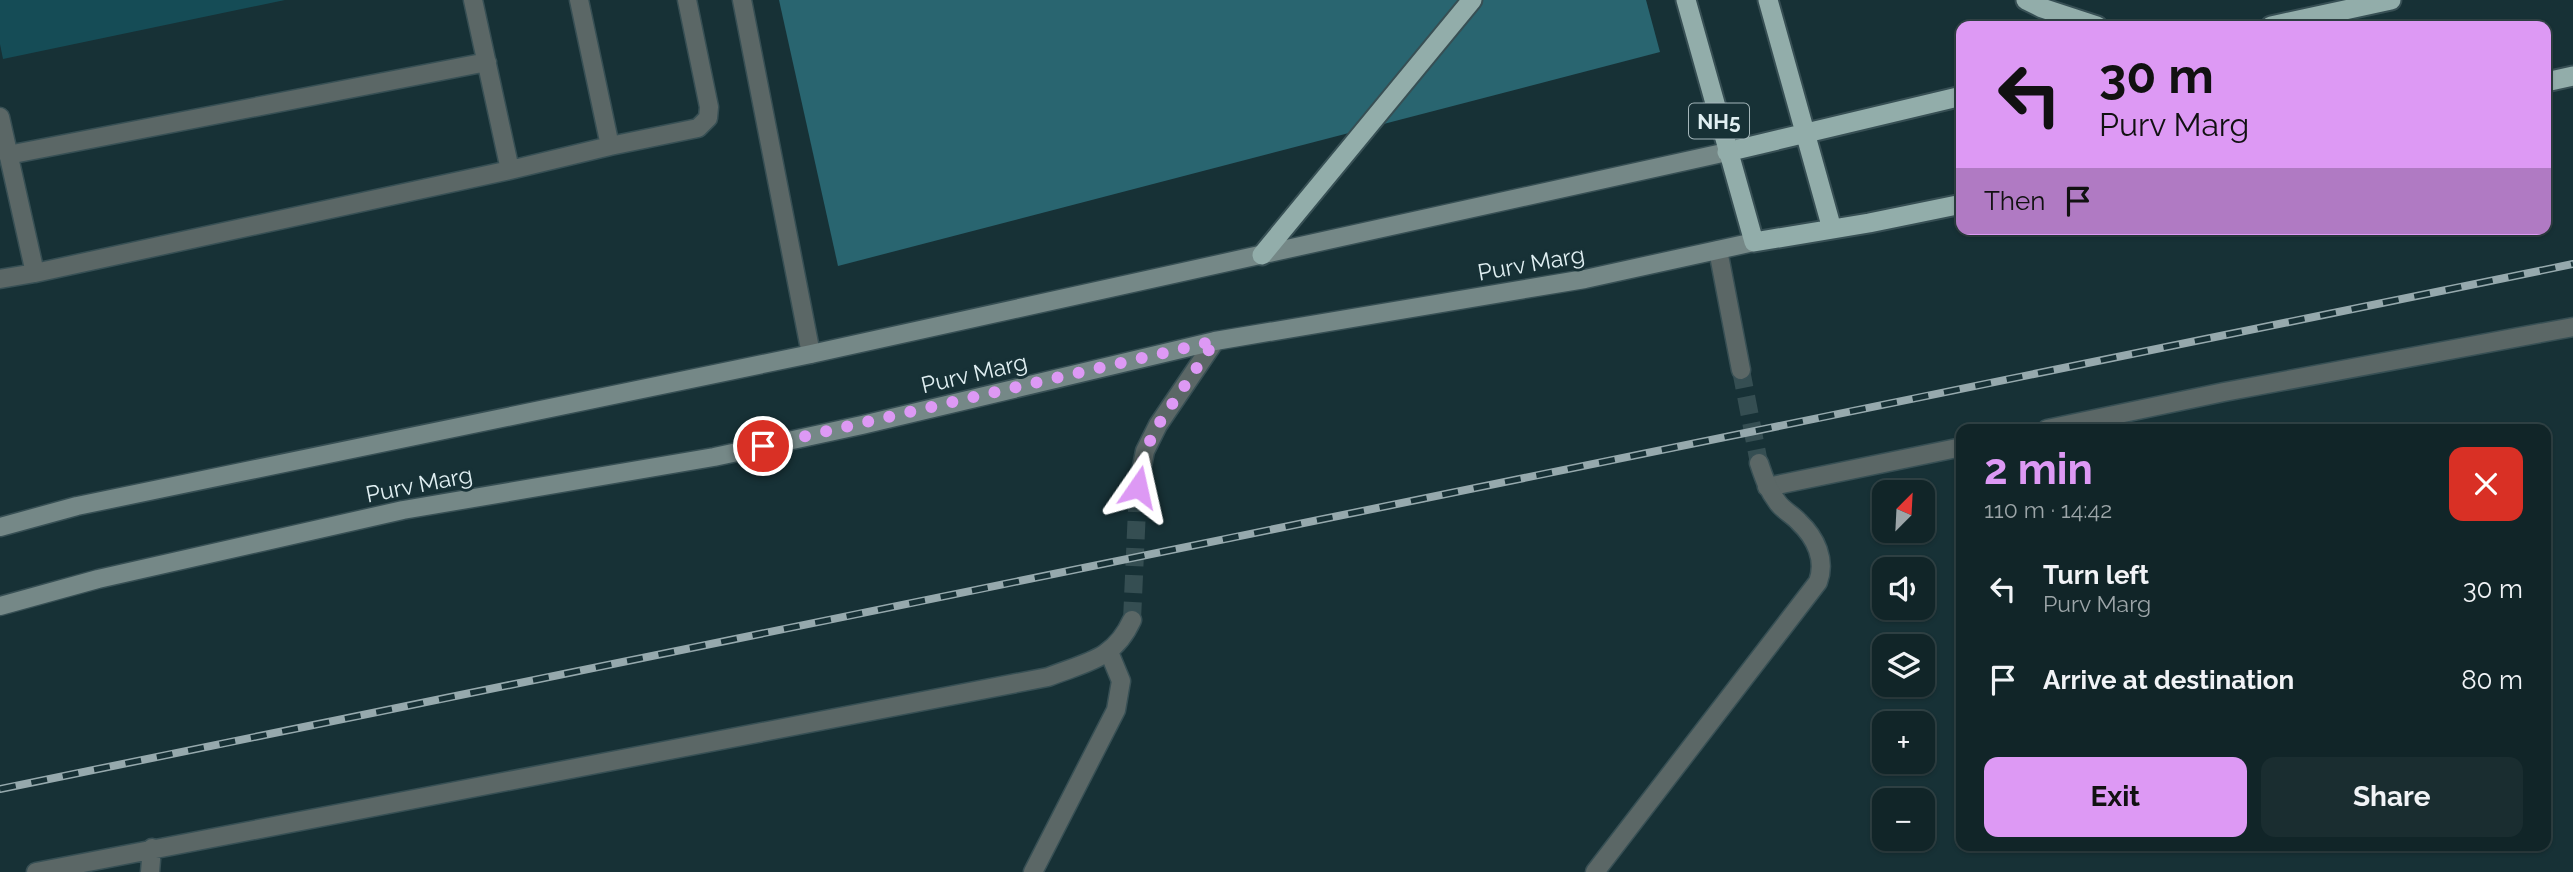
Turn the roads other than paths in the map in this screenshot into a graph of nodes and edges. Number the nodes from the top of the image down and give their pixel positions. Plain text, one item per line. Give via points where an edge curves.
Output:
1 (473, 0) edge
2 (579, 0) edge
3 (687, 0) edge
4 (743, 0) edge
5 (1472, 0) edge
6 (1686, 0) edge
7 (1768, 0) edge
8 (2026, 0) edge
9 (2392, 0) edge
10 (2082, 21) edge
11 (2294, 21) edge
12 (487, 62) junction
13 (2573, 76) edge
14 (2551, 81) edge
15 (1956, 97) edge
16 (0, 117) edge
17 (1805, 132) junction
18 (610, 146) junction
19 (1727, 152) junction
20 (8, 155) junction
21 (510, 170) junction
22 (1956, 205) edge
23 (1832, 229) junction
24 (1754, 242) junction
25 (1717, 250) junction
26 (1262, 254) junction
27 (35, 273) junction
28 (0, 279) edge
29 (2573, 327) edge
30 (1215, 341) junction
31 (811, 354) junction
32 (1741, 370) tunnel mouth
33 (2071, 424) edge
34 (1956, 448) edge
35 (1759, 463) tunnel mouth
36 (1138, 487) tunnel mouth
37 (1767, 488) junction
38 (0, 527) edge
39 (0, 606) edge
40 (1132, 620) tunnel mouth
41 (1109, 652) junction
42 (152, 848) junction
43 (36, 872) edge
44 (150, 872) edge
45 (1033, 872) edge
46 (1595, 872) edge

1 - 12 street
2 - 18 street
3 - 18 street via 708,118 698,128
4 - 31 street
5 - 26 highway
6 - 19 highway, NH5
7 - 17 highway
8 - 10 highway
9 - 11 highway
12 - 20 street
12 - 21 street
13 - 14 highway
15 - 17 highway, NH5
16 - 20 street
17 - 19 highway, NH5
17 - 23 highway
18 - 21 street
19 - 24 highway, NH5
19 - 26 main road, Purv Marg
20 - 27 street
21 - 27 street
22 - 23 highway, Purv Marg
23 - 24 highway, Purv Marg
24 - 25 main road, Purv Marg
25 - 30 main road, Purv Marg via 1585,279
25 - 32 street
26 - 31 main road, Purv Marg
27 - 28 street
29 - 33 street
30 - 36 street via 1158,425 1145,451
30 - 39 main road, Purv Marg via 714,457 403,510 98,579
31 - 38 main road, Purv Marg via 77,506
34 - 37 street
35 - 37 street
37 - 46 street via 1811,534 1822,571 1818,582
40 - 41 street via 1124,638
41 - 42 street via 1048,677
41 - 45 street via 1121,681 1116,710
42 - 43 street
42 - 44 street

